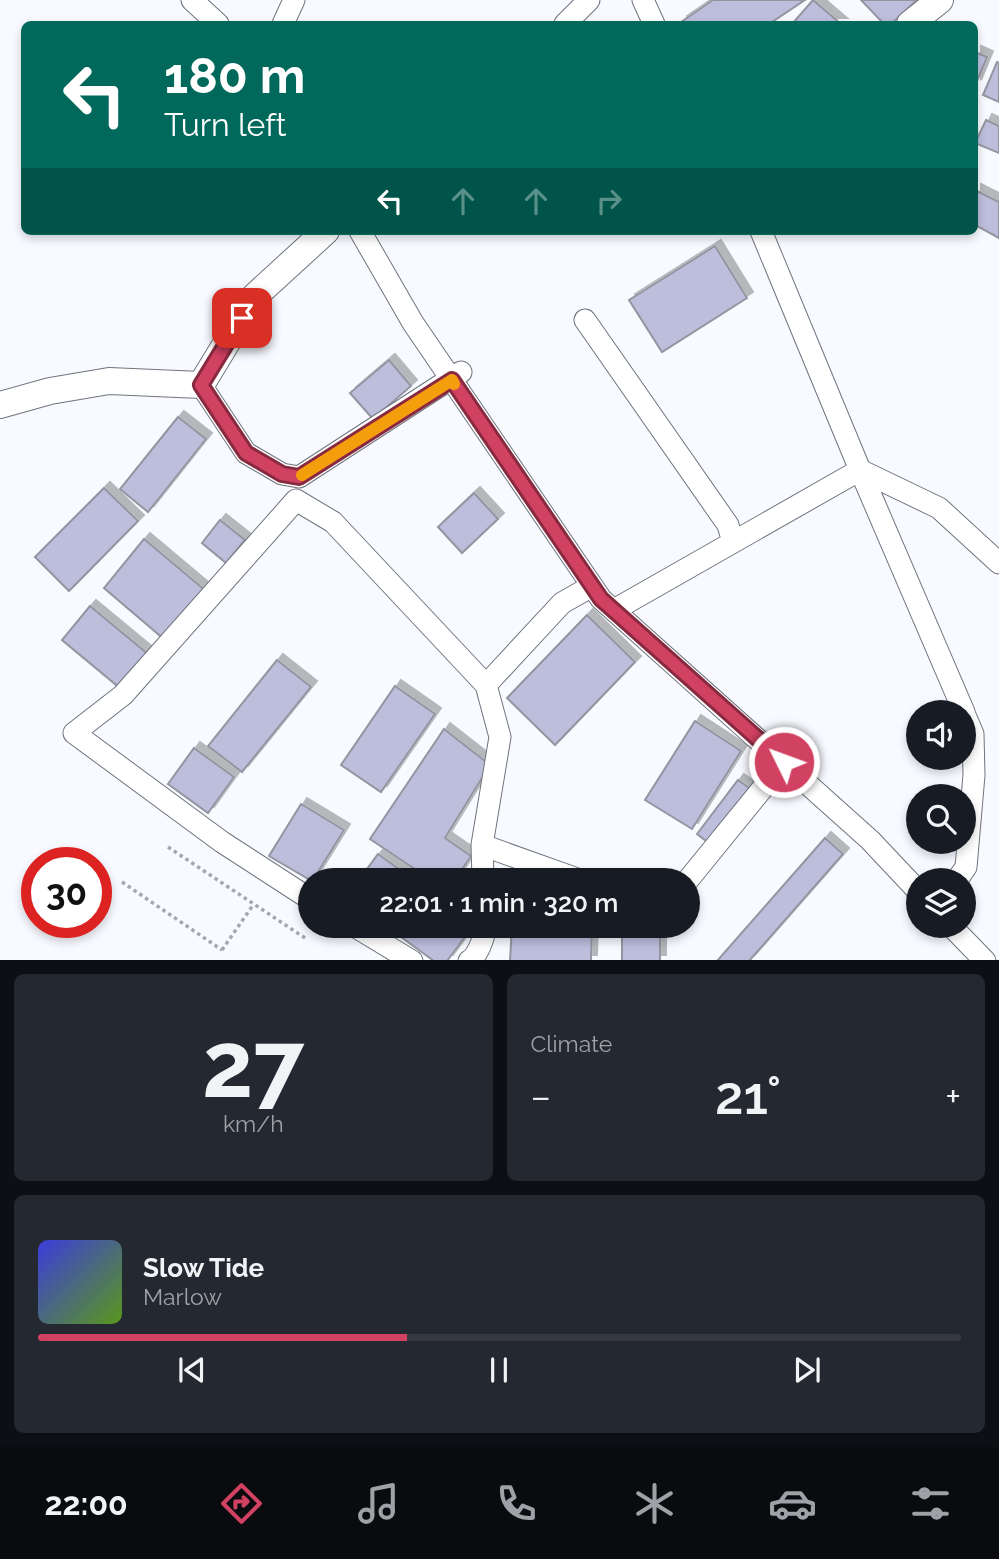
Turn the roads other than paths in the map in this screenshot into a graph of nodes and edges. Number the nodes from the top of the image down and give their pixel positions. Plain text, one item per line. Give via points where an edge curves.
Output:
1 (192, 0) edge
2 (294, 0) edge
3 (589, 0) edge
4 (643, 0) edge
5 (940, 0) edge
6 (215, 21) edge
7 (284, 21) edge
8 (568, 21) edge
9 (653, 21) edge
10 (914, 21) edge
11 (323, 235) edge
12 (361, 235) edge
13 (763, 235) edge
14 (586, 320) dead end
15 (456, 376) junction
16 (201, 385) junction
17 (0, 405) edge
18 (860, 470) junction
19 (299, 477) junction
20 (295, 502) junction
21 (733, 542) junction
22 (999, 563) edge
23 (592, 586) junction
24 (614, 610) junction
25 (486, 685) junction
26 (958, 700) edge
27 (784, 762) junction
28 (974, 770) edge
29 (482, 845) junction
30 (483, 868) edge
31 (546, 868) edge
32 (698, 868) edge
33 (965, 868) edge
34 (906, 877) edge
35 (298, 891) edge
36 (374, 938) edge
37 (482, 938) edge
38 (963, 938) edge
39 (410, 960) edge
40 (471, 960) edge
41 (984, 960) edge

1 - 6 street
2 - 7 street
3 - 8 street
4 - 9 street
5 - 10 main road
11 - 16 main road via 255,296
12 - 15 street via 413,323
13 - 18 street
14 - 21 street via 728,525
15 - 19 street
15 - 23 street
16 - 17 main road via 109,381
16 - 19 street via 246,453 282,474
18 - 21 street
18 - 22 street via 939,508
18 - 26 street
19 - 20 street
20 - 25 street via 333,522
20 - 35 street via 123,695 74,733 222,842
21 - 24 street
23 - 24 street
23 - 25 street via 562,603
24 - 27 street
25 - 29 street via 500,737
27 - 32 street
27 - 34 street
28 - 33 street
29 - 30 street
29 - 31 street
36 - 39 street
37 - 40 street
38 - 41 street

